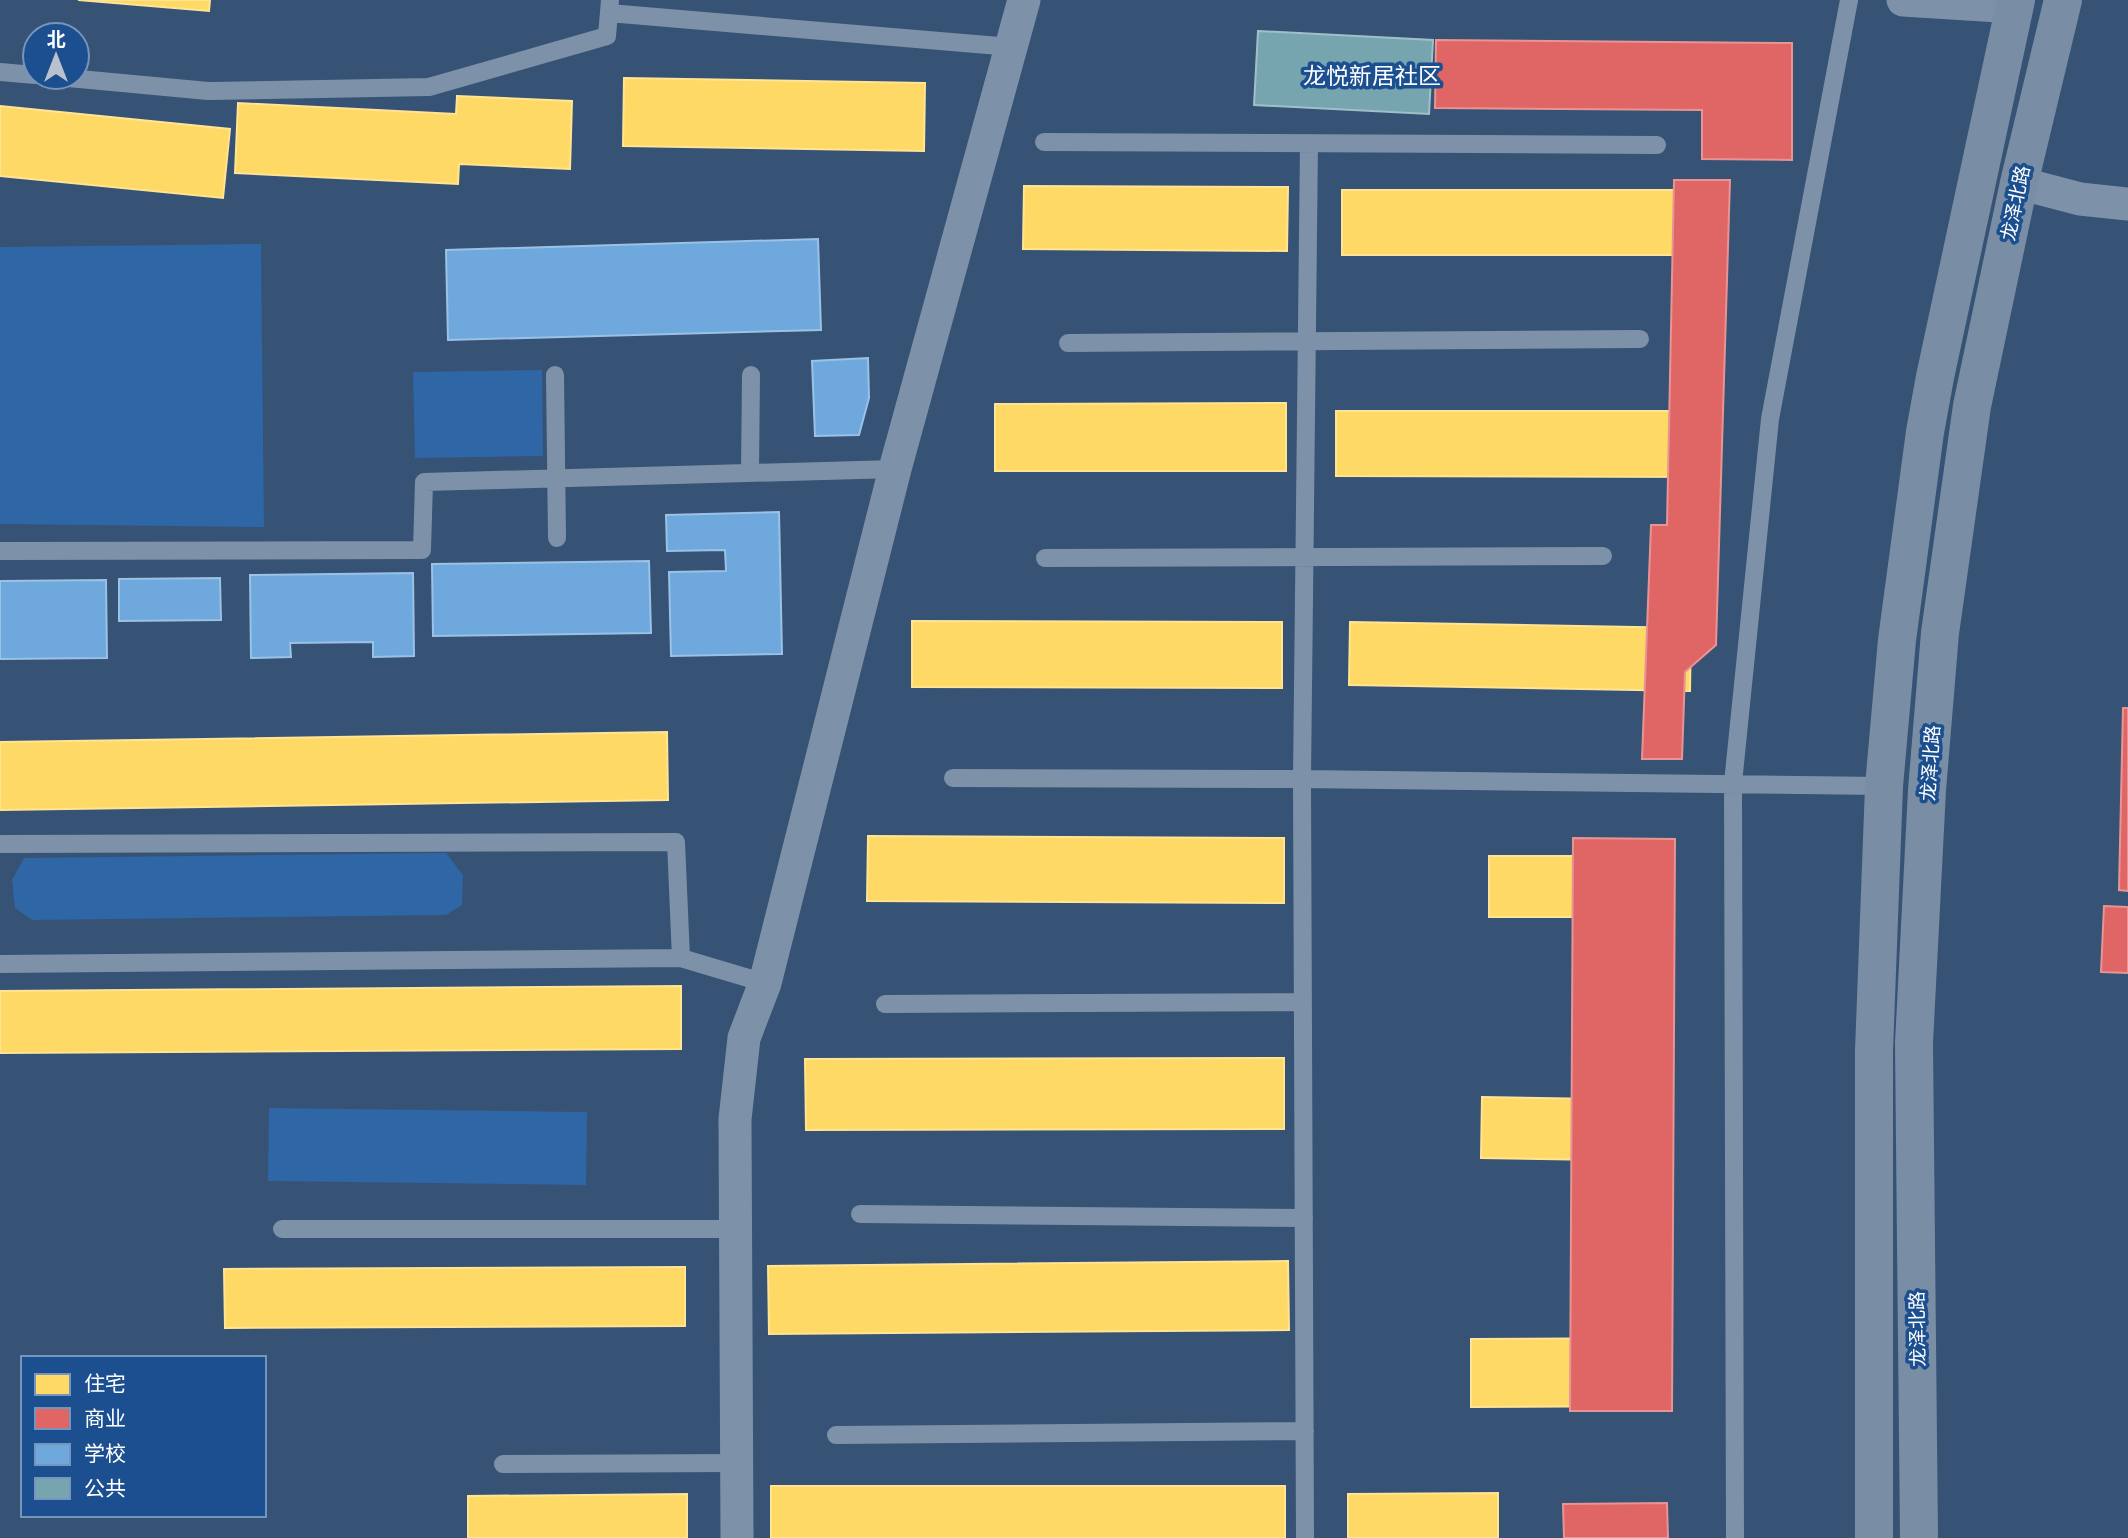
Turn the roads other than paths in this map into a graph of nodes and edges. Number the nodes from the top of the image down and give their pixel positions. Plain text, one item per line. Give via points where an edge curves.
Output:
1 (1024, 0) edge
2 (1849, 0) edge
3 (1903, 0) edge
4 (2063, 0) edge
5 (2016, 4) edge
6 (609, 7) edge
7 (1011, 47) junction
8 (0, 72) edge
9 (21, 74) edge
10 (91, 80) edge
11 (1044, 142) dead end
12 (1309, 143) junction
13 (1657, 145) dead end
14 (2019, 183) junction
15 (2128, 204) edge
16 (1640, 339) dead end
17 (1307, 341) junction
18 (1068, 343) dead end
19 (555, 375) dead end
20 (751, 375) dead end
21 (895, 469) junction
22 (750, 472) junction
23 (556, 477) junction
24 (557, 538) dead end
25 (0, 551) edge
26 (1603, 556) dead end
27 (1304, 557) junction
28 (1045, 558) dead end
29 (953, 778) dead end
30 (1301, 779) junction
31 (1733, 783) junction
32 (1884, 786) junction
33 (0, 844) edge
34 (681, 958) junction
35 (0, 964) edge
36 (765, 983) junction
37 (1303, 1002) junction
38 (885, 1004) dead end
39 (860, 1214) dead end
40 (1304, 1218) junction
41 (282, 1229) dead end
42 (736, 1229) junction
43 (1304, 1431) junction
44 (836, 1435) dead end
45 (737, 1463) junction
46 (503, 1464) dead end
47 (737, 1538) edge
48 (1305, 1538) edge
49 (1735, 1538) edge
50 (1874, 1538) edge
51 (1919, 1538) edge

1 - 7 street
2 - 31 lane via 1770,419
3 - 5 street
4 - 14 main road, 龙泽北路
5 - 32 main road via 1925,432 1897,640
6 - 7 lane
6 - 10 lane via 607,36 429,87 208,90
7 - 21 street
8 - 9 lane
11 - 12 lane
12 - 13 lane
12 - 17 lane
14 - 15 street via 2080,199
14 - 51 main road, 龙泽北路 via 1972,406 1940,633 1927,790 1914,1044
16 - 17 lane
17 - 18 lane
17 - 27 lane
19 - 23 lane
20 - 22 lane
21 - 22 lane
21 - 36 street
22 - 23 lane
23 - 24 lane
23 - 25 lane via 424,482 422,550
26 - 27 lane
27 - 28 lane
27 - 30 lane
29 - 30 lane
30 - 31 lane
30 - 37 lane
31 - 32 lane
31 - 49 lane
32 - 50 main road via 1874,1051
33 - 34 lane via 676,842
34 - 35 lane
34 - 36 lane
36 - 42 street via 744,1038 735,1119
37 - 38 lane
37 - 40 lane
39 - 40 lane
40 - 43 lane
41 - 42 lane
42 - 45 street
43 - 44 lane
43 - 48 lane
45 - 46 lane
45 - 47 street

